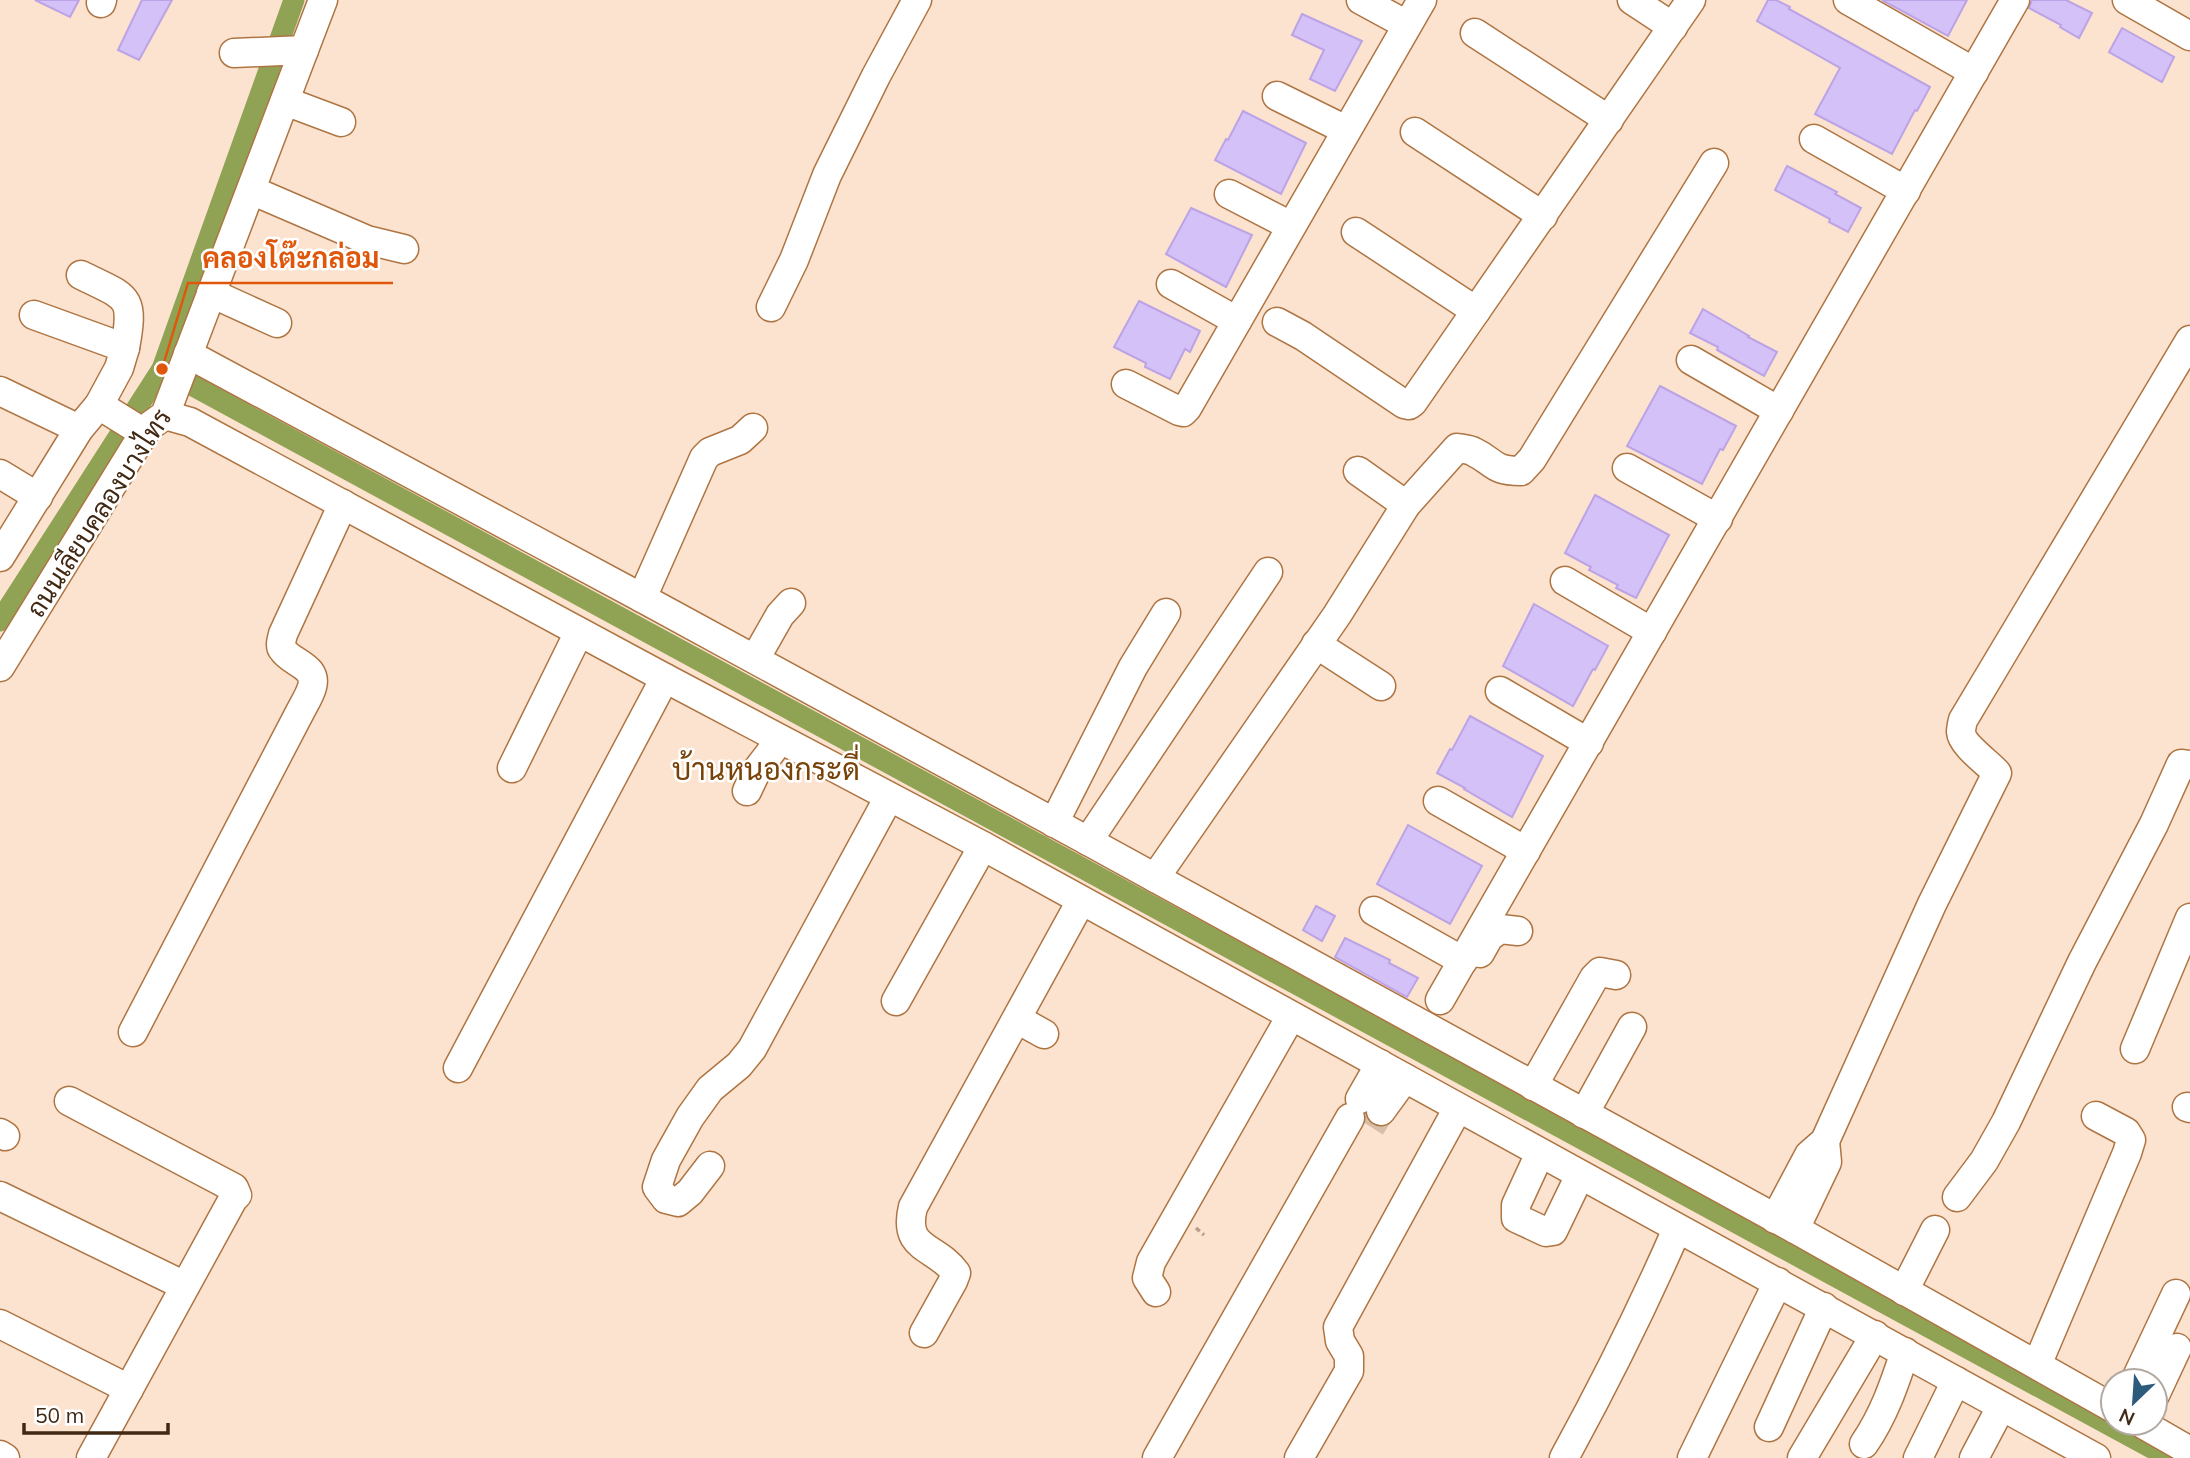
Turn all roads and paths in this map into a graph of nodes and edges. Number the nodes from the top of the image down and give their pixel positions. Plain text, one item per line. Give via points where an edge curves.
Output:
1 (323, 0) edge
2 (917, 0) edge
3 (1361, 0) edge
4 (1422, 0) edge
5 (1632, 0) edge
6 (1691, 0) edge
7 (1848, 0) edge
8 (2015, 0) edge
9 (2127, 0) edge
10 (1407, 25) junction
11 (1673, 27) junction
12 (1475, 33) dead end
13 (2190, 36) edge
14 (300, 51) junction
15 (242, 52) dead end
16 (1974, 72) junction
17 (1277, 96) dead end
18 (285, 100) junction
19 (1609, 120) junction
20 (341, 122) dead end
21 (1346, 130) junction
22 (1415, 131) dead end
23 (1814, 139) dead end
24 (1714, 163) dead end
25 (251, 190) junction
26 (1906, 191) junction
27 (1229, 194) dead end
28 (1543, 216) junction
29 (1291, 226) junction
30 (1356, 232) dead end
31 (404, 249) dead end
32 (81, 275) dead end
33 (1171, 284) dead end
34 (211, 293) junction
35 (771, 307) dead end
36 (1476, 311) junction
37 (34, 315) dead end
38 (1237, 321) junction
39 (1277, 321) dead end
40 (277, 323) dead end
41 (2190, 340) edge
42 (125, 348) junction
43 (186, 359) junction
44 (1691, 360) dead end
45 (1126, 384) dead end
46 (0, 391) edge
47 (102, 407) junction
48 (1779, 411) junction
49 (153, 419) junction
50 (753, 428) dead end
51 (79, 429) junction
52 (1627, 468) dead end
53 (1358, 471) dead end
54 (0, 474) edge
55 (38, 497) junction
56 (343, 504) junction
57 (1406, 505) junction
58 (1718, 519) junction
59 (0, 557) edge
60 (1268, 572) dead end
61 (1565, 581) dead end
62 (642, 597) junction
63 (791, 603) dead end
64 (1167, 613) dead end
65 (579, 632) junction
66 (1653, 632) junction
67 (1317, 644) junction
68 (755, 660) junction
69 (0, 667) edge
70 (665, 678) junction
71 (1381, 686) dead end
72 (1500, 691) dead end
73 (780, 740) junction
74 (1589, 743) junction
75 (2190, 765) edge
76 (512, 768) dead end
77 (747, 791) dead end
78 (889, 797) junction
79 (1438, 801) dead end
80 (1054, 823) junction
81 (1088, 841) junction
82 (983, 846) junction
83 (1526, 851) junction
84 (1155, 878) junction
85 (1081, 901) junction
86 (1374, 911) dead end
87 (2190, 918) edge
88 (1517, 931) dead end
89 (1462, 961) junction
90 (1616, 975) dead end
91 (2179, 978) edge
92 (1440, 1000) dead end
93 (896, 1001) dead end
94 (1291, 1016) junction
95 (1017, 1018) junction
96 (1632, 1027) dead end
97 (133, 1032) dead end
98 (1435, 1032) junction
99 (1044, 1034) dead end
100 (2135, 1049) dead end
101 (1380, 1064) junction
102 (458, 1068) dead end
103 (1405, 1078) junction
104 (1533, 1086) junction
105 (69, 1101) dead end
106 (1458, 1108) junction
107 (1366, 1114) junction
108 (1584, 1114) junction
109 (2096, 1116) dead end
110 (1540, 1153) junction
111 (710, 1166) dead end
112 (1580, 1175) junction
113 (0, 1196) edge
114 (1957, 1197) dead end
115 (1785, 1224) junction
116 (1677, 1229) junction
117 (1935, 1230) dead end
118 (1778, 1282) junction
119 (185, 1286) junction
120 (1904, 1291) junction
121 (1156, 1292) dead end
122 (2176, 1294) dead end
123 (1824, 1307) junction
124 (0, 1324) edge
125 (924, 1333) dead end
126 (1875, 1335) junction
127 (2177, 1348) dead end
128 (1905, 1352) junction
129 (2037, 1366) junction
130 (2142, 1367) edge
131 (2168, 1367) edge
132 (1956, 1381) junction
133 (129, 1389) junction
134 (2099, 1400) edge
135 (2001, 1407) junction
136 (1769, 1427) dead end
137 (2166, 1437) edge
138 (1864, 1444) dead end
139 (2190, 1451) edge
140 (0, 1455) edge
141 (5, 1458) edge
142 (91, 1458) edge
143 (1157, 1458) edge
144 (1299, 1458) edge
145 (1564, 1458) edge
146 (1692, 1458) edge
147 (1802, 1458) edge
148 (1917, 1458) edge
149 (1975, 1458) edge
150 (2096, 1458) edge

1 - 14 street, ถนนเลียบคลองบางไทร
2 - 35 street via 827,175
3 - 10 street
4 - 10 street
5 - 11 street
6 - 11 street
7 - 16 street
8 - 16 street
9 - 13 street
10 - 21 street
11 - 19 street
12 - 19 street
14 - 15 street
14 - 18 street, ถนนเลียบคลองบางไทร
16 - 26 street
17 - 21 street
18 - 20 street
18 - 25 street, ถนนเลียบคลองบางไทร
19 - 28 street
21 - 29 street
22 - 28 street
23 - 26 street
24 - 57 street via 1532,459 1521,471 1507,471 1473,451 1457,448
25 - 31 street via 367,240
25 - 34 street, ถนนเลียบคลองบางไทร
26 - 48 street
27 - 29 street
28 - 36 street
29 - 38 street
30 - 36 street
32 - 42 street via 125,301 130,320
33 - 38 street
34 - 40 street
34 - 43 street, ถนนเลียบคลองบางไทร
36 - 39 street via 1409,405
37 - 42 street
38 - 45 street via 1183,412
41 - 115 street via 1963,720 1961,734 1966,744 1997,773 1825,1141 1827,1162
42 - 47 street
43 - 49 street, ถนนเลียบคลองบางไทร
43 - 62 street
44 - 48 street
46 - 51 street
47 - 49 street
47 - 51 street
48 - 58 street
49 - 56 street via 190,422
49 - 69 street, ถนนเลียบคลองบางไทร
50 - 62 street via 704,458
51 - 55 street
52 - 58 street
53 - 57 street
54 - 55 street
55 - 59 street
56 - 65 street
56 - 97 street via 281,644 283,651 307,668 313,685
57 - 67 street
58 - 66 street
60 - 81 street
61 - 66 street
62 - 68 street
63 - 68 street via 779,615
64 - 80 street via 1133,667
65 - 70 street
65 - 76 street
66 - 74 street
67 - 71 street
67 - 84 street
68 - 80 street
70 - 73 street
70 - 102 street
72 - 74 street
73 - 77 street
73 - 78 street
74 - 83 street
75 - 114 street via 2181,764 2006,1122
78 - 82 street
78 - 111 street via 752,1049 710,1089 690,1117 657,1187 666,1199 678,1202
79 - 83 street
80 - 81 street
81 - 84 street
82 - 85 street
82 - 93 street
83 - 89 street
84 - 98 street
85 - 94 street
85 - 95 street
86 - 89 street
87 - 91 street
88 - 98 street via 1500,929 1489,937
89 - 92 street
90 - 104 street via 1600,972 1594,978
91 - 100 street
94 - 101 street
94 - 121 street via 1151,1262 1147,1278
95 - 99 street
95 - 125 street via 913,1207 912,1234 956,1273
96 - 108 street
98 - 104 street
101 - 103 street
101 - 107 street
103 - 106 street
103 - 107 street
104 - 108 street
105 - 119 street via 237,1191
106 - 110 street
106 - 144 street via 1338,1327 1339,1341 1349,1356 1349,1371
107 - 143 street via 1335,1145
108 - 115 street
109 - 129 street via 2126,1132 2131,1140
110 - 112 street
110 - 112 street via 1516,1205 1516,1217 1546,1233 1553,1231
112 - 116 street
113 - 119 street
115 - 120 street
116 - 118 street
116 - 145 street
117 - 120 street
118 - 123 street
118 - 146 street
119 - 133 street
120 - 129 street
122 - 130 street
123 - 126 street
123 - 136 street
124 - 133 street
126 - 128 street
126 - 147 street
127 - 131 street
128 - 132 street
128 - 138 street via 1879,1423
129 - 134 street
132 - 135 street
132 - 148 street
133 - 142 street
135 - 149 street
135 - 150 street
137 - 139 street
140 - 141 street

